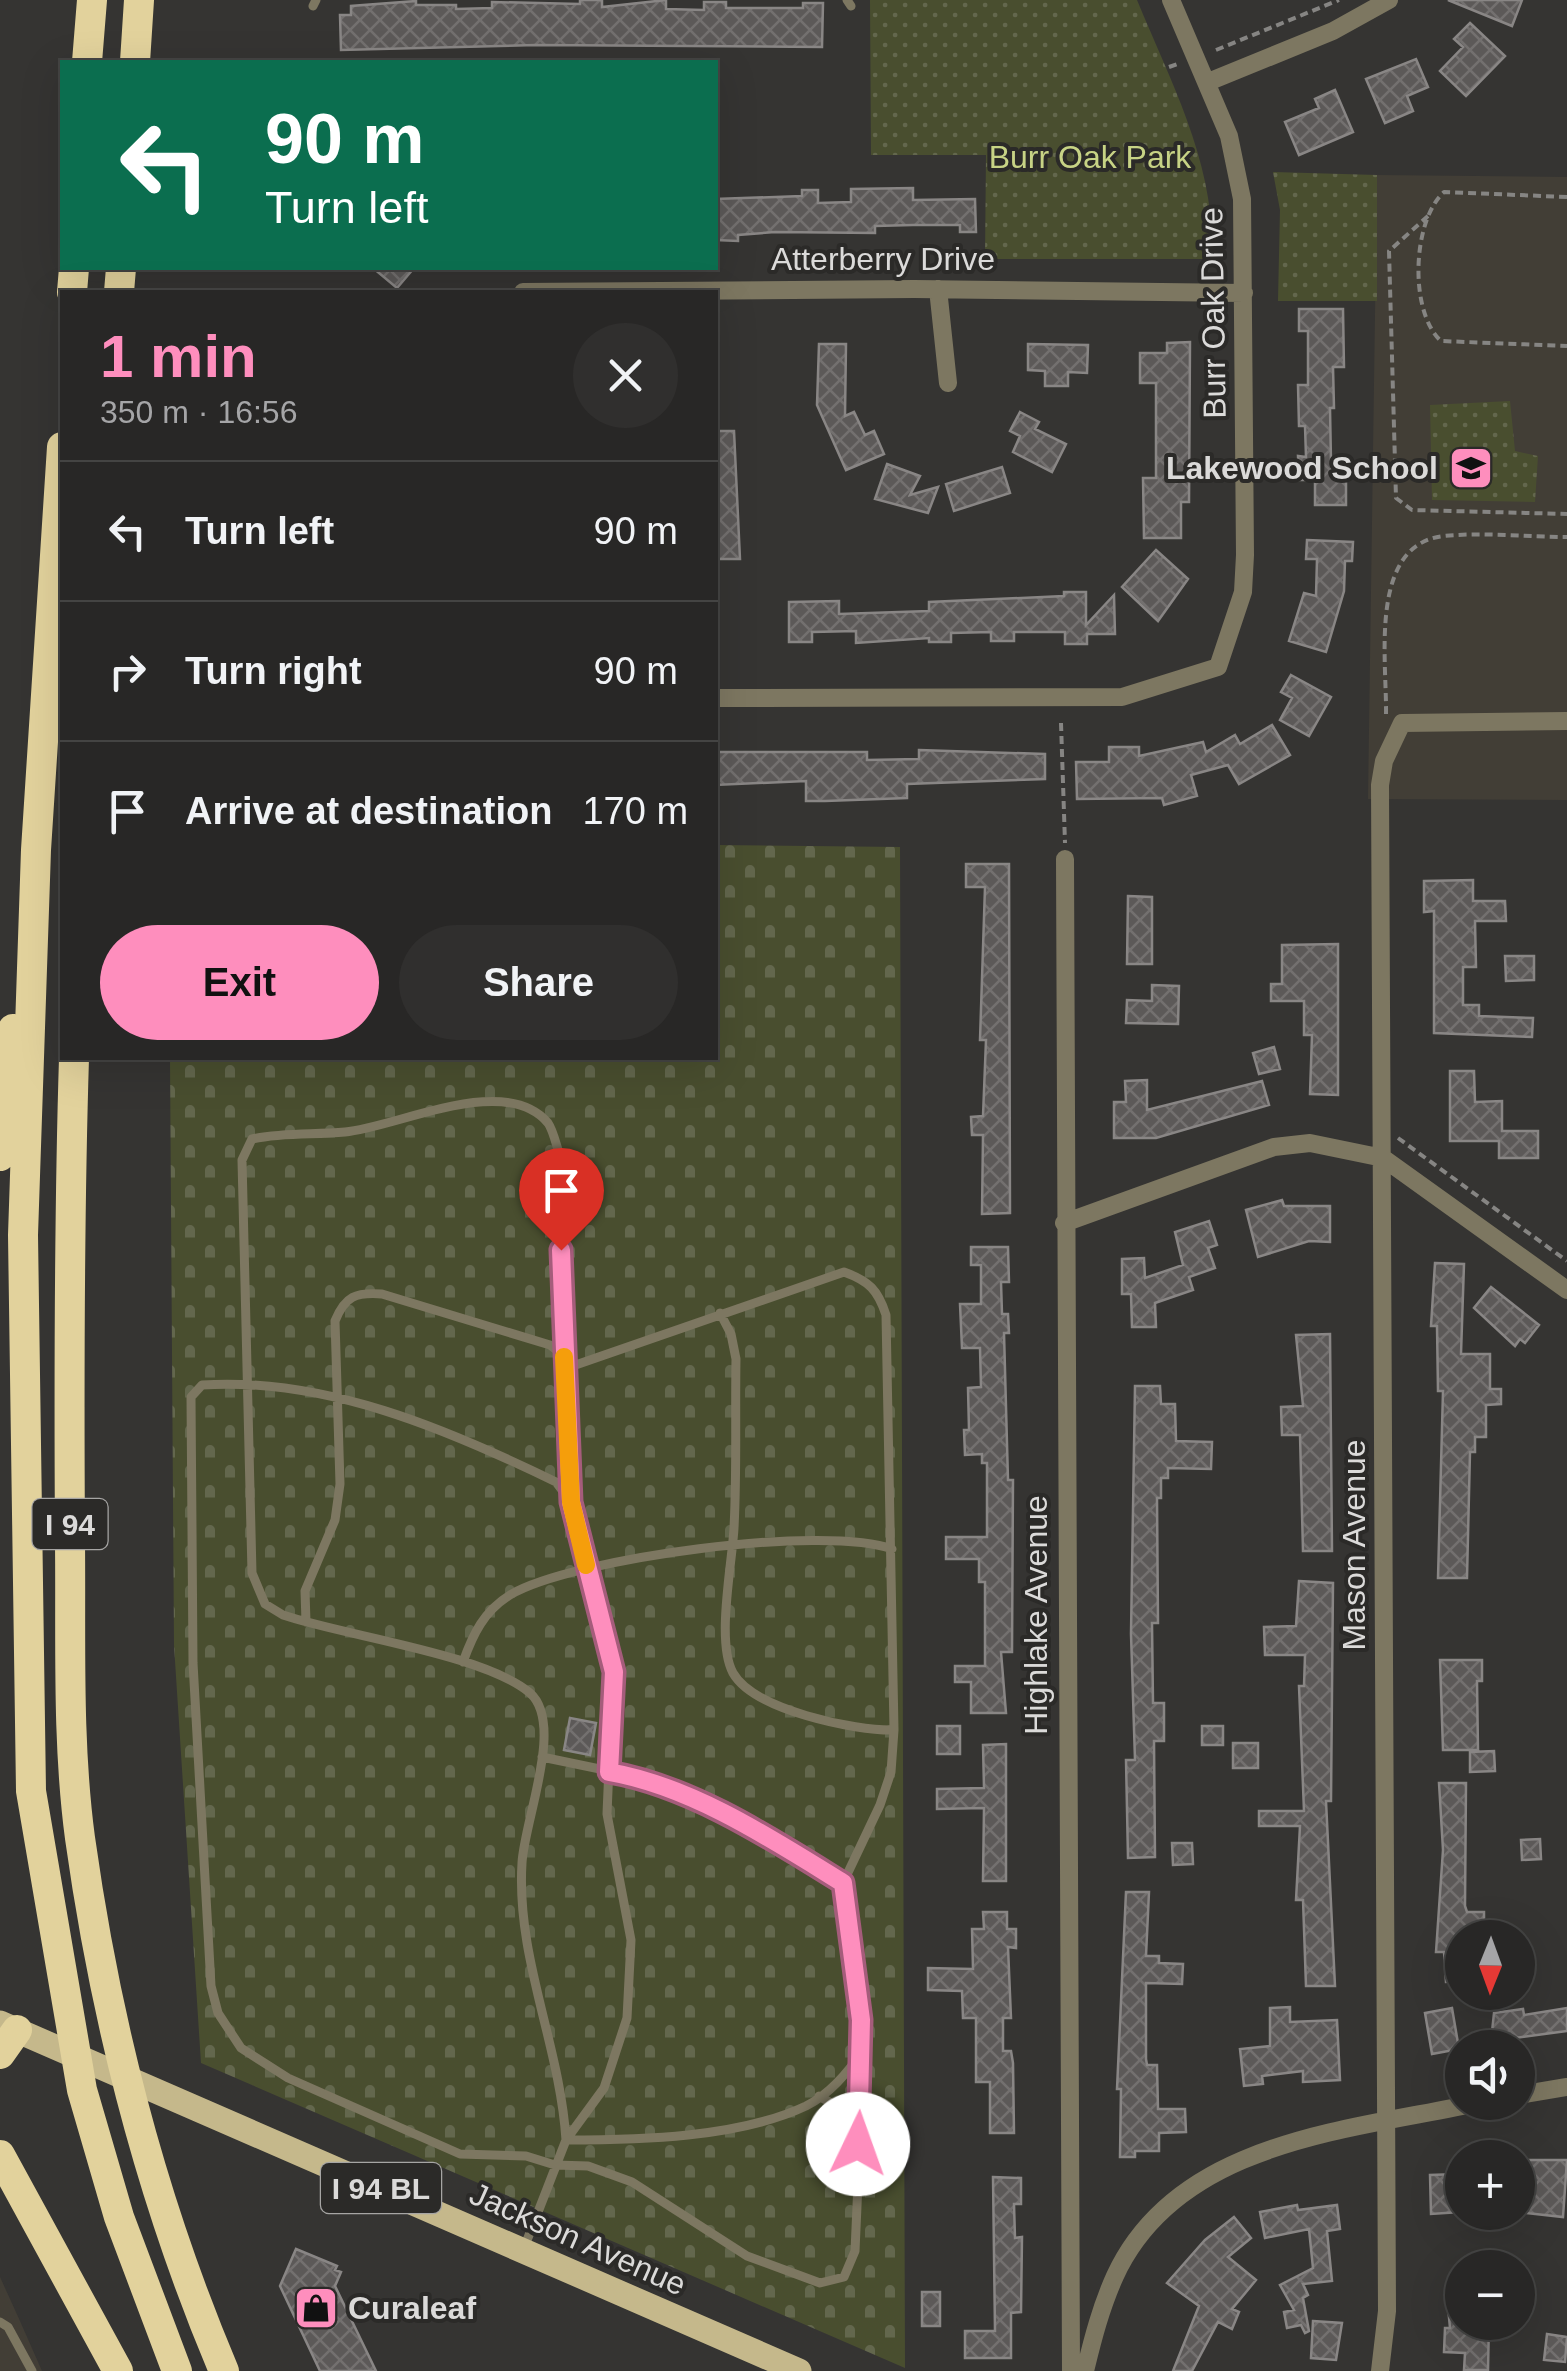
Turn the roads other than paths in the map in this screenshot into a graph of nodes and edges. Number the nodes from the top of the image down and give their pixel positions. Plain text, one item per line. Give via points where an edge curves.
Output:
1 (92, 0) edge
2 (139, 0) edge
3 (1171, 0) edge
4 (1388, 0) edge
5 (88, 60) edge
6 (135, 60) edge
7 (1208, 82) junction
8 (938, 289) junction
9 (718, 290) edge
10 (1244, 293) junction
11 (948, 383) dead end
12 (60, 481) edge
13 (718, 698) edge
14 (1567, 722) edge
15 (1065, 858) road end
16 (34, 923) junction
17 (74, 1060) edge
18 (0, 1156) edge
19 (1382, 1158) junction
20 (1064, 1223) junction
21 (1567, 1290) edge
22 (720, 1313) junction
23 (564, 1356) junction
24 (564, 1369) junction
25 (247, 1384) junction
26 (336, 1397) junction
27 (571, 1502) junction
28 (733, 1544) junction
29 (892, 1549) junction
30 (588, 1572) junction
31 (306, 1622) junction
32 (463, 1662) junction
33 (894, 1730) junction
34 (542, 1757) junction
35 (609, 1772) junction
36 (843, 1883) junction
37 (6, 2036) edge
38 (862, 2052) junction
39 (1567, 2087) edge
40 (1535, 2092) edge
41 (819, 2096) junction
42 (1445, 2110) edge
43 (1385, 2123) junction
44 (859, 2128) junction
45 (566, 2140) junction
46 (0, 2155) edge
47 (555, 2165) junction
48 (523, 2251) junction
49 (0, 2322) edge
50 (32, 2371) edge
51 (118, 2371) edge
52 (177, 2371) edge
53 (224, 2371) edge
54 (799, 2371) edge
55 (1072, 2371) edge
56 (1086, 2371) edge
57 (1380, 2371) edge

1 - 5 highway
2 - 6 highway
3 - 7 street, Burr Oak Drive
4 - 7 street via 1333,31
7 - 10 street, Burr Oak Drive via 1229,136 1242,199
8 - 9 street, Atterberry Drive
8 - 10 street, Atterberry Drive
8 - 11 street
10 - 13 street, Burr Oak Drive via 1244,573 1218,667 1122,698
12 - 16 highway, I 94
14 - 19 street, Mason Avenue via 1402,723 1384,761
15 - 20 street, Highlake Avenue
16 - 18 highway via 10,1041
16 - 52 highway, I 94 via 24,1235 30,1790 94,2136
17 - 53 highway, I 94 via 69,1356 80,1834 104,1988 144,2157
19 - 20 street via 1310,1144 1274,1146
19 - 21 street
19 - 43 street, Mason Avenue
20 - 55 street, Highlake Avenue
22 - 24 lane
22 - 28 lane via 736,1360
22 - 29 lane via 844,1272 867,1280 880,1294 889,1351
23 - 24 lane
23 - 25 lane via 559,1153 548,1123 509,1101 490,1102 347,1132 288,1131 252,1139 242,1160
23 - 26 lane via 550,1345 382,1294 359,1293 342,1302 335,1321
24 - 27 lane
25 - 26 lane
25 - 31 lane via 252,1573 265,1604
25 - 47 lane via 202,1385 191,1397 194,1663 211,1986 218,2014 241,2048 305,2086 460,2154 526,2156
26 - 27 lane via 538,1473 556,1482
26 - 31 lane via 340,1484 335,1520 305,1591
27 - 30 lane
28 - 29 lane via 844,1538
28 - 30 lane
28 - 33 lane via 726,1642 732,1671 746,1689 855,1728
29 - 33 lane
30 - 32 lane via 512,1594 484,1616
30 - 35 lane via 614,1672
31 - 32 lane
32 - 34 lane via 532,1694 542,1712
33 - 36 lane via 885,1789
34 - 35 lane
34 - 45 lane via 526,1832 521,1914 563,2098
35 - 36 lane via 643,1778 712,1810
35 - 45 lane via 608,1814 631,1940 627,2018 604,2088
36 - 38 lane
37 - 48 main road, Jackson Avenue / I 94 BL
38 - 41 lane via 842,2080
38 - 44 lane
39 - 40 street
41 - 44 lane
41 - 45 lane via 806,2106 726,2128
42 - 43 street
43 - 56 street via 1274,2146 1216,2172 1172,2202 1117,2272
43 - 57 street, Mason Avenue via 1387,2312
44 - 47 lane via 855,2251 844,2277 820,2283 747,2256 632,2182 588,2166
45 - 47 lane
46 - 51 highway
47 - 48 lane
48 - 54 main road, Jackson Avenue / I 94 BL
49 - 50 lane

